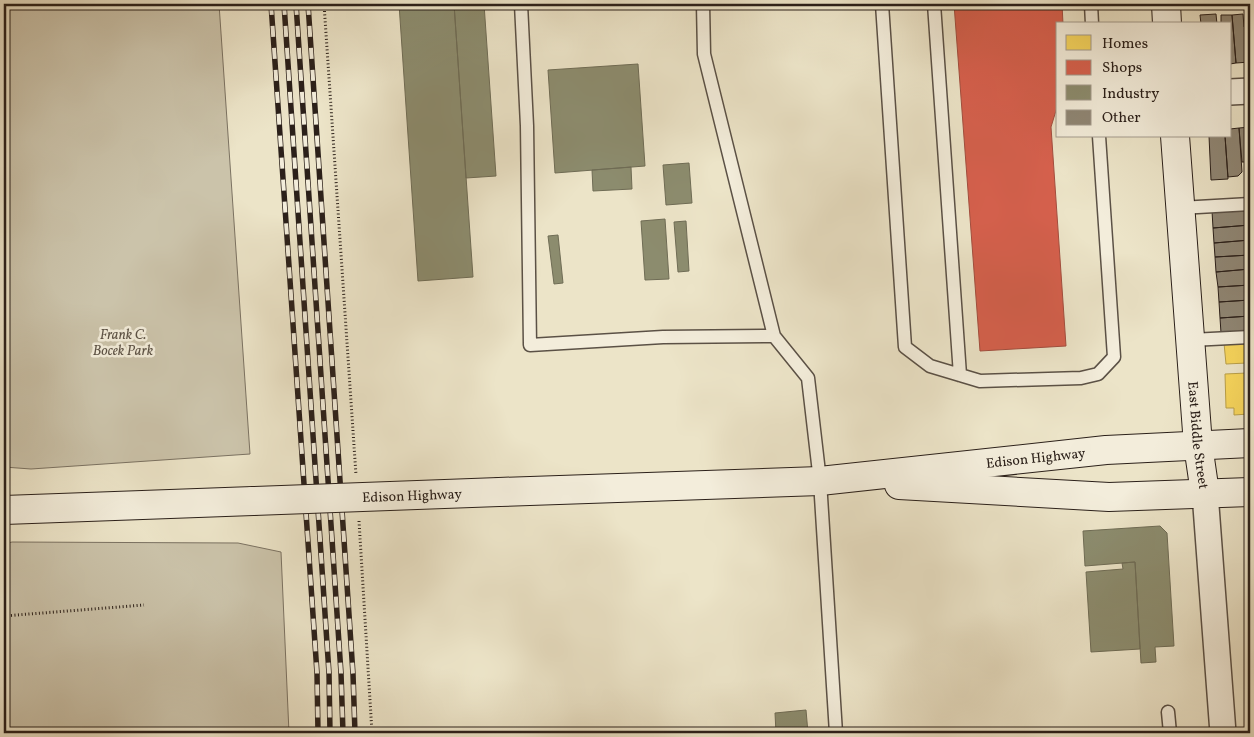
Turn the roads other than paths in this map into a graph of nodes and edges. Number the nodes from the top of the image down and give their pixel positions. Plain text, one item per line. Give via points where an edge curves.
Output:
1 (521, 4) edge
2 (703, 4) edge
3 (882, 4) edge
4 (934, 4) edge
5 (1091, 4) edge
6 (1166, 4) edge
7 (1092, 22) edge
8 (1167, 22) edge
9 (1250, 91) edge
10 (1232, 92) edge
11 (1099, 138) edge
12 (1175, 138) edge
13 (1250, 204) edge
14 (1180, 208) junction
15 (774, 336) junction
16 (1250, 337) edge
17 (1191, 340) junction
18 (960, 375) junction
19 (1250, 443) edge
20 (1198, 445) junction
21 (820, 481) junction
22 (1250, 492) edge
23 (1205, 493) junction
24 (17, 510) edge
25 (1168, 712) dead end
26 (836, 733) edge
27 (1170, 733) edge
28 (1222, 733) edge

1 - 15 lane via 527,126 530,345
2 - 15 lane via 704,54
3 - 18 lane via 905,347 930,366
4 - 18 lane
5 - 7 lane
6 - 8 main road
9 - 10 street
11 - 18 lane via 1114,357 1098,374 1081,378 980,381
12 - 14 main road, East Biddle Street
13 - 14 lane
14 - 17 main road, East Biddle Street
15 - 21 lane via 808,378
16 - 17 lane
17 - 20 main road, East Biddle Street
19 - 20 main road, Edison Highway
20 - 21 main road, Edison Highway via 1106,450
20 - 23 main road, East Biddle Street
21 - 23 main road, Edison Highway via 1109,497
21 - 24 main road, Edison Highway, bridge
21 - 26 lane
22 - 23 main road, Edison Highway
23 - 28 street, East Biddle Street
25 - 27 lane

